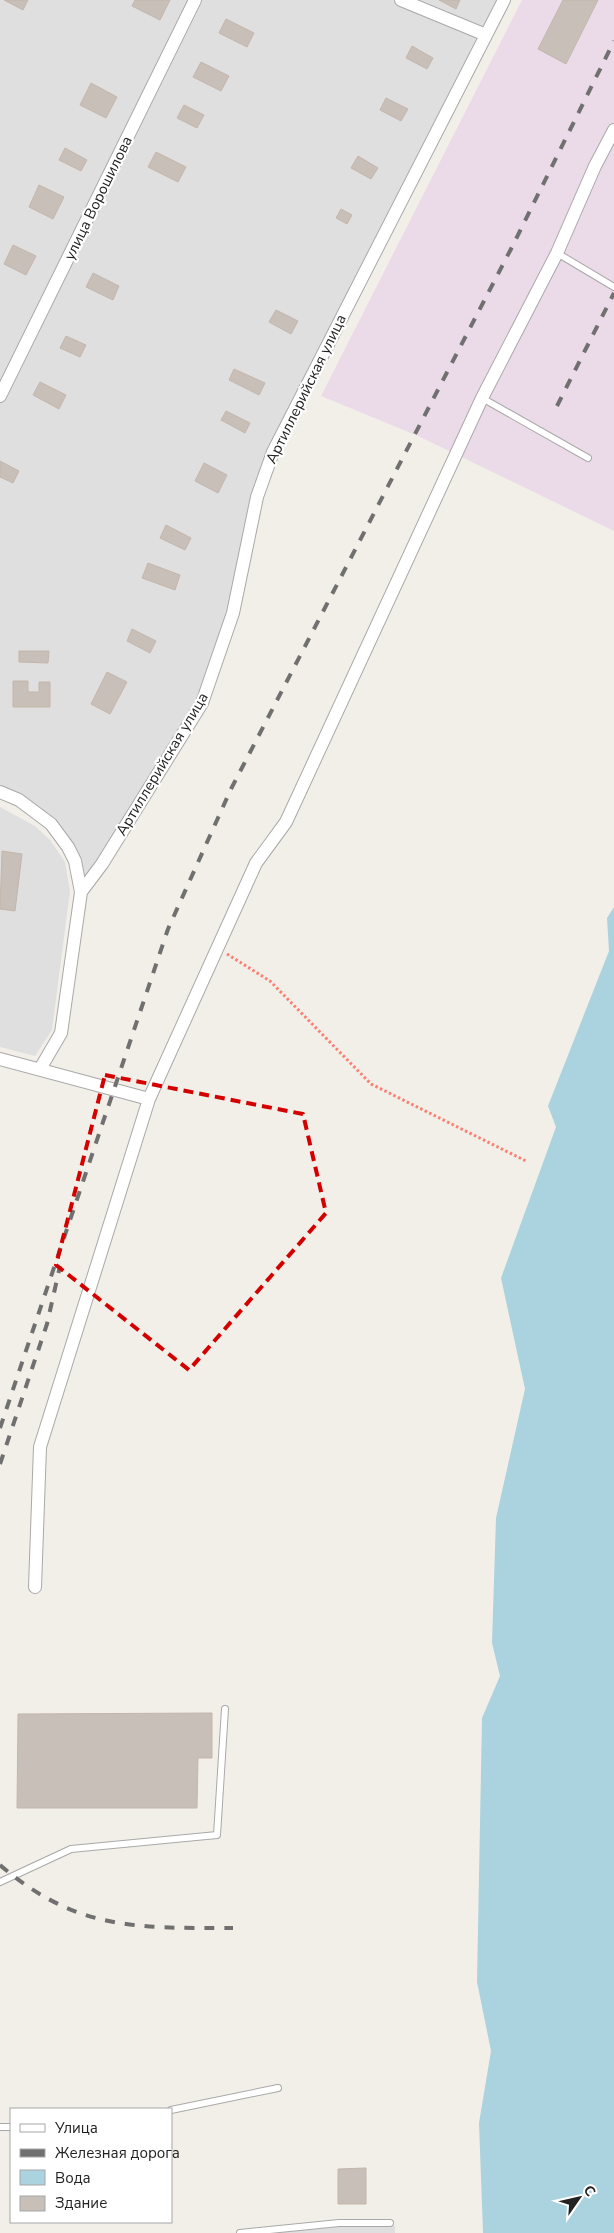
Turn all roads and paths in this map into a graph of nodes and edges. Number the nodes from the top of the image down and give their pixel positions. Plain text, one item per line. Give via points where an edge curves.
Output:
1 (195, 0) edge
2 (401, 0) edge
3 (504, 0) edge
4 (486, 35) junction
5 (614, 130) edge
6 (557, 253) junction
7 (614, 287) edge
8 (0, 396) edge
9 (482, 398) junction
10 (588, 458) dead end
11 (0, 792) edge
12 (81, 892) junction
13 (216, 948) junction
14 (0, 1059) edge
15 (40, 1069) junction
16 (149, 1099) junction
17 (526, 1161) dead end
18 (35, 1587) dead end
19 (225, 1709) dead end
20 (0, 1882) edge
21 (278, 2088) dead end
22 (172, 2110) edge
23 (390, 2223) dead end
24 (240, 2233) edge

1 - 8 street, улица Ворошилова
2 - 4 street
3 - 4 street, Артиллерийская улица
4 - 12 street, Артиллерийская улица via 273,452 257,497 234,612 202,703 102,864
5 - 6 street
6 - 7 lane
6 - 9 street
9 - 10 lane
9 - 13 street via 286,822 256,863
11 - 12 street, Артиллерийская улица via 19,800 52,824 75,861
12 - 15 street, Артиллерийская улица via 61,1033
13 - 16 street
13 - 17 path via 270,981 371,1084
14 - 15 street
15 - 16 street
16 - 18 street via 40,1447
19 - 20 lane via 217,1835 71,1850
21 - 22 lane
23 - 24 lane via 339,2223

